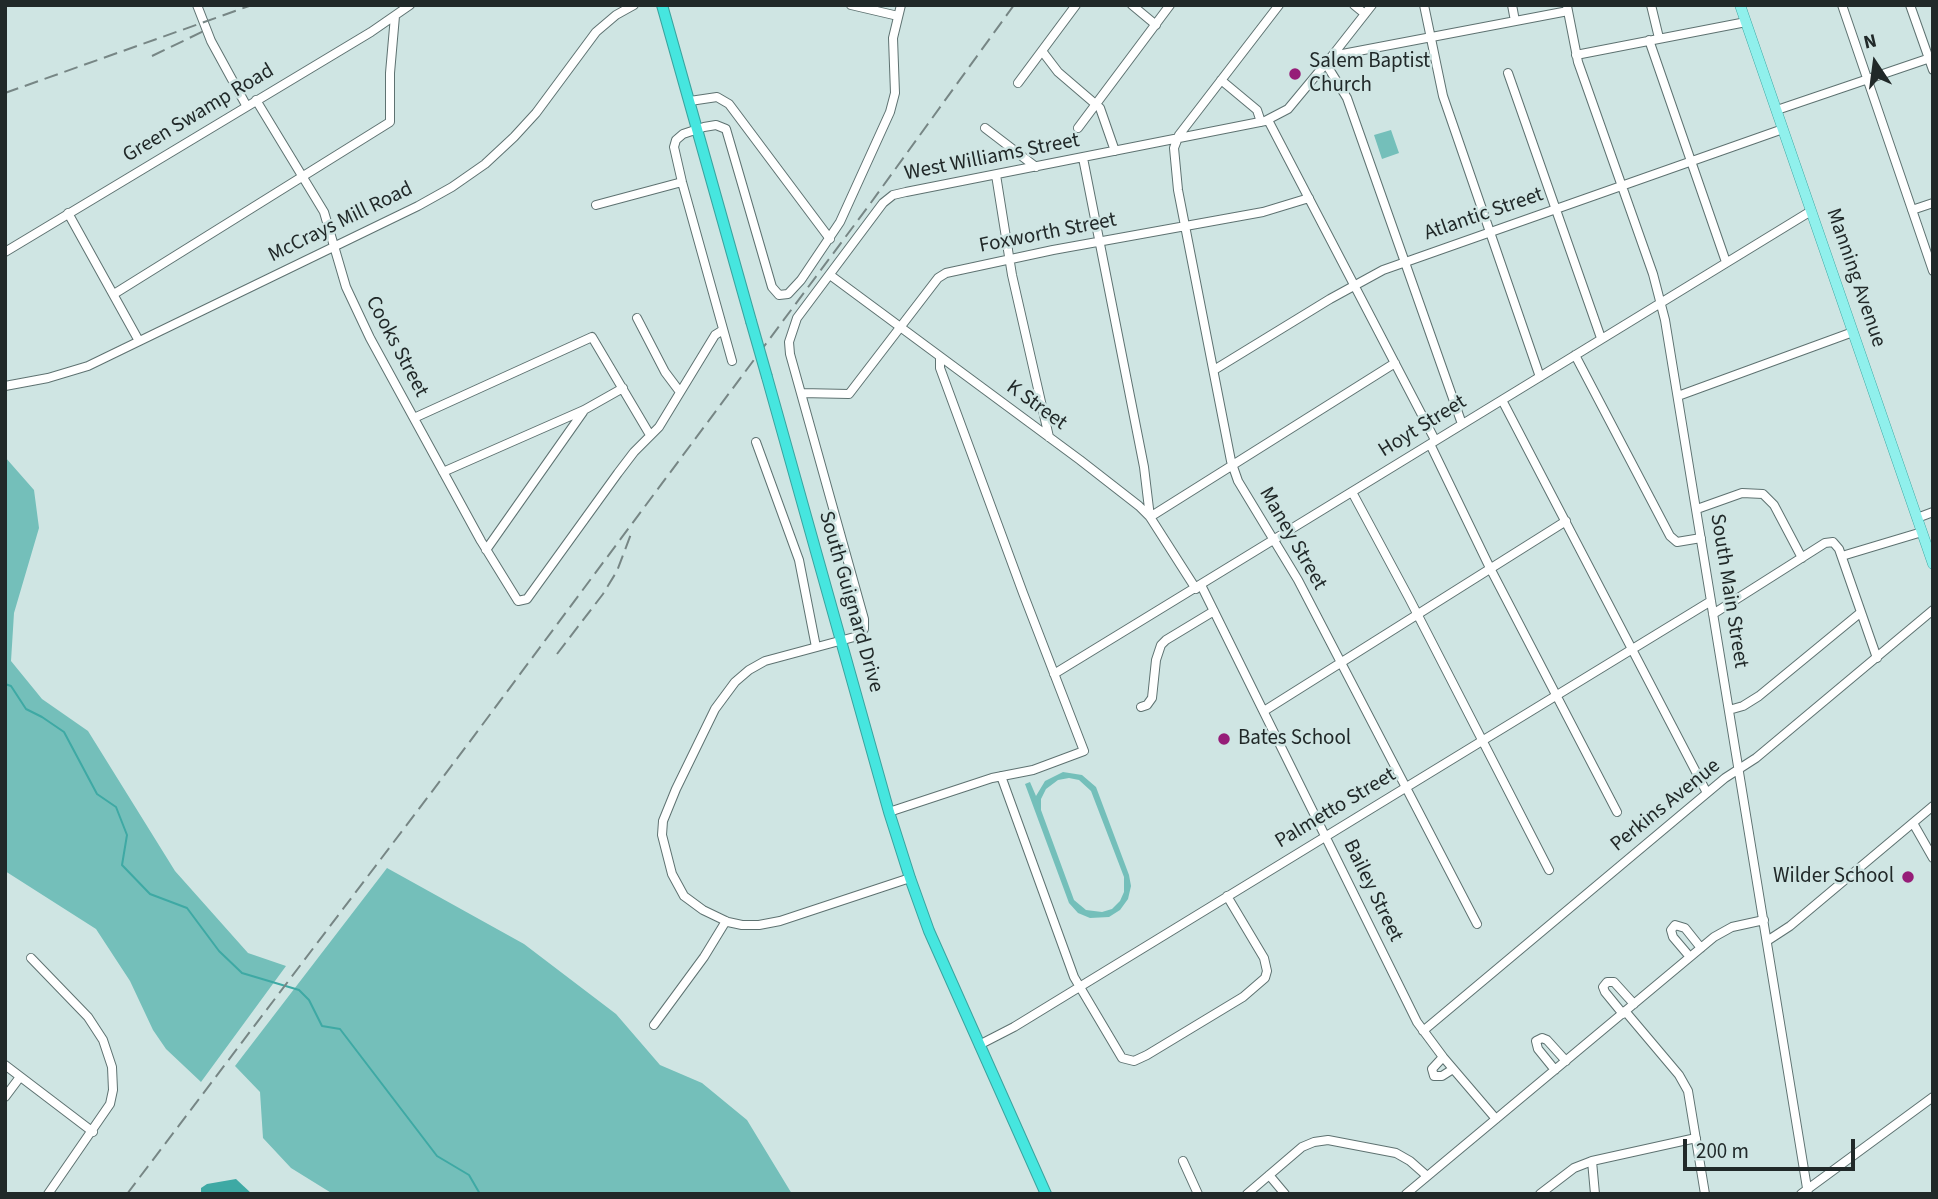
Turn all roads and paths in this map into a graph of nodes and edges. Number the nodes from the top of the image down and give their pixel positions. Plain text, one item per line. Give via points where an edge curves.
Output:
1 (197, 5) edge
2 (410, 5) edge
3 (662, 5) edge
4 (850, 5) edge
5 (901, 5) edge
6 (1076, 5) edge
7 (1132, 5) edge
8 (1170, 5) edge
9 (1279, 5) edge
10 (1354, 5) edge
11 (1372, 5) edge
12 (1424, 5) edge
13 (1512, 5) edge
14 (1651, 5) edge
15 (1741, 5) edge
16 (1842, 5) edge
17 (1910, 5) edge
18 (630, 6) edge
19 (1567, 8) edge
20 (1365, 14) junction
21 (396, 16) junction
22 (898, 16) junction
23 (1515, 21) junction
24 (1746, 22) junction
25 (1156, 25) junction
26 (1430, 37) junction
27 (1660, 38) junction
28 (1649, 40) junction
29 (1042, 51) junction
30 (1576, 55) junction
31 (1332, 56) junction
32 (1931, 58) edge
33 (1326, 64) junction
34 (1933, 70) edge
35 (1507, 73) dead end
36 (1867, 79) junction
37 (1222, 80) junction
38 (1018, 83) dead end
39 (256, 100) junction
40 (690, 102) junction
41 (1097, 104) junction
42 (246, 105) junction
43 (1777, 110) junction
44 (1265, 121) junction
45 (985, 128) dead end
46 (1079, 128) dead end
47 (698, 129) junction
48 (1783, 129) junction
49 (1177, 139) junction
50 (1115, 152) junction
51 (1083, 158) junction
52 (1691, 161) junction
53 (1036, 167) junction
54 (996, 175) junction
55 (302, 176) junction
56 (681, 182) junction
57 (1621, 186) junction
58 (1309, 198) junction
59 (1933, 203) edge
60 (596, 205) dead end
61 (1555, 209) junction
62 (1912, 210) junction
63 (1811, 211) junction
64 (68, 213) junction
65 (1186, 227) junction
66 (1489, 232) junction
67 (830, 239) junction
68 (1099, 242) junction
69 (335, 246) junction
70 (5, 251) edge
71 (1010, 259) junction
72 (1404, 262) junction
73 (1726, 262) junction
74 (1933, 271) edge
75 (830, 275) junction
76 (1354, 285) junction
77 (114, 294) junction
78 (1661, 301) junction
79 (637, 318) dead end
80 (900, 327) junction
81 (723, 330) junction
82 (1853, 332) junction
83 (1601, 338) junction
84 (139, 341) junction
85 (1575, 355) junction
86 (940, 358) junction
87 (732, 361) dead end
88 (1395, 363) junction
89 (1214, 370) junction
90 (1540, 377) junction
91 (5, 386) edge
92 (623, 388) junction
93 (680, 392) junction
94 (801, 393) junction
95 (1678, 396) junction
96 (1502, 400) junction
97 (584, 410) junction
98 (414, 418) junction
99 (1462, 424) junction
100 (650, 435) junction
101 (1049, 438) junction
102 (756, 442) dead end
103 (1432, 442) junction
104 (1232, 465) junction
105 (443, 472) junction
106 (1352, 492) junction
107 (1697, 509) junction
108 (1933, 512) edge
109 (1150, 517) junction
110 (1917, 518) junction
111 (1566, 521) junction
112 (1922, 532) junction
113 (1701, 538) junction
114 (1275, 540) junction
115 (486, 550) junction
116 (1842, 556) junction
117 (1802, 558) junction
118 (1933, 564) edge
119 (1490, 568) junction
120 (1198, 587) junction
121 (1711, 601) junction
122 (1933, 610) edge
123 (1214, 611) junction
124 (1860, 613) junction
125 (1713, 614) junction
126 (1418, 615) junction
127 (841, 640) junction
128 (816, 647) junction
129 (1632, 648) junction
130 (1877, 658) junction
131 (1341, 663) junction
132 (1054, 674) junction
133 (1556, 694) junction
134 (1141, 707) dead end
135 (1729, 710) junction
136 (1264, 711) junction
137 (1481, 741) junction
138 (1739, 769) junction
139 (1001, 776) junction
140 (1406, 787) junction
141 (1707, 793) junction
142 (1933, 806) edge
143 (889, 812) junction
144 (1617, 812) dead end
145 (1913, 823) junction
146 (1325, 836) junction
147 (1933, 858) edge
148 (1549, 870) dead end
149 (910, 878) junction
150 (1227, 896) junction
151 (1764, 920) junction
152 (726, 921) junction
153 (1477, 924) dead end
154 (1767, 941) junction
155 (1702, 948) junction
156 (1690, 957) junction
157 (31, 958) dead end
158 (1080, 987) junction
159 (1634, 1004) junction
160 (1624, 1013) junction
161 (654, 1024) dead end
162 (1423, 1031) junction
163 (979, 1045) junction
164 (1443, 1057) junction
165 (1566, 1061) junction
166 (5, 1065) edge
167 (1453, 1069) junction
168 (1555, 1070) junction
169 (20, 1077) junction
170 (5, 1097) edge
171 (1933, 1097) edge
172 (1496, 1119) junction
173 (93, 1132) junction
174 (1696, 1138) junction
175 (1183, 1161) dead end
176 (1592, 1161) junction
177 (1269, 1175) junction
178 (1427, 1176) junction
179 (1805, 1192) edge
180 (48, 1194) edge
181 (1046, 1194) edge
182 (1198, 1194) edge
183 (1247, 1194) edge
184 (1285, 1194) edge
185 (1406, 1194) edge
186 (1540, 1194) edge
187 (1595, 1194) edge
188 (1705, 1194) edge

1 - 42 street
2 - 21 street, Green Swamp Road
3 - 40 highway, South Guignard Drive
4 - 22 street
5 - 22 street
6 - 29 street
7 - 25 street
8 - 25 street
9 - 37 street
10 - 20 street
11 - 20 street, West Williams Street
12 - 26 street
13 - 23 street
14 - 27 street
15 - 24 main road, Manning Avenue
16 - 36 street
17 - 32 street
18 - 69 street, McCrays Mill Road via 596,32 536,113 485,164 436,196
19 - 23 street
19 - 30 street, South Main Street
20 - 31 street, West Williams Street
21 - 39 street, Green Swamp Road
21 - 55 street via 390,122
22 - 67 street via 893,38 894,99
23 - 26 street
24 - 27 street
24 - 43 main road, Manning Avenue
25 - 41 street
26 - 31 street
26 - 66 street via 1443,96
27 - 28 street
28 - 30 street
28 - 52 street
29 - 38 street
29 - 41 street via 1058,72
30 - 57 street, South Main Street
31 - 33 street, West Williams Street
32 - 34 street
32 - 36 street
33 - 44 street, West Williams Street via 1288,109
33 - 72 street via 1347,98
35 - 61 street
36 - 43 street
36 - 62 street
37 - 44 street
37 - 49 street
39 - 42 street, Green Swamp Road
39 - 55 street, Cooks Street
40 - 47 highway, South Guignard Drive
40 - 67 street via 717,97 729,104
41 - 46 street
41 - 50 street
42 - 64 street, Green Swamp Road
43 - 48 main road, Manning Avenue
44 - 49 street, West Williams Street
44 - 58 street
45 - 53 street
47 - 56 street via 683,134 674,144
47 - 67 street via 716,125 728,133 776,293 792,291
47 - 127 highway, South Guignard Drive, bridge
48 - 52 street, Atlantic Street
48 - 63 main road, Manning Avenue
49 - 50 street, West Williams Street
49 - 65 street, Maney Street via 1174,160
50 - 51 street, West Williams Street
51 - 53 street, West Williams Street
51 - 68 street
52 - 57 street, Atlantic Street
52 - 73 street
53 - 54 street, West Williams Street
54 - 71 street
54 - 75 street, West Williams Street via 893,195
55 - 69 street, Cooks Street via 324,212
55 - 77 street
56 - 60 street
56 - 81 street
57 - 61 street, Atlantic Street
57 - 78 street, South Main Street
58 - 65 street, Foxworth Street
58 - 76 street
59 - 62 street
61 - 66 street, Atlantic Street
61 - 83 street
62 - 74 street
63 - 73 street, Hoyt Street
63 - 82 main road, Manning Avenue
64 - 70 street, Green Swamp Road
64 - 77 street
65 - 68 street, Foxworth Street
65 - 89 street, Maney Street
66 - 72 street, Atlantic Street
66 - 90 street
68 - 71 street, Foxworth Street
68 - 109 street
69 - 84 street, McCrays Mill Road
69 - 98 street, Cooks Street via 355,309
71 - 80 street, Foxworth Street via 942,275
71 - 101 street
72 - 76 street, Atlantic Street
72 - 99 street
73 - 78 street, Hoyt Street
75 - 80 street, K Street
75 - 94 street, West Williams Street via 797,318 790,335 790,354
76 - 88 street
76 - 89 street, Atlantic Street
77 - 84 street
78 - 83 street, Hoyt Street
78 - 95 street, South Main Street
79 - 93 street
80 - 86 street, K Street
80 - 94 street, Foxworth Street via 849,394
81 - 87 street
81 - 93 street via 715,335
82 - 95 street
82 - 110 main road, Manning Avenue
83 - 85 street, Hoyt Street
84 - 91 street, McCrays Mill Road via 67,374
85 - 90 street, Hoyt Street
85 - 113 street via 1670,536 1676,542
86 - 101 street, K Street
86 - 132 street
88 - 103 street
88 - 104 street
89 - 104 street, Maney Street
90 - 96 street, Hoyt Street
92 - 97 street
92 - 98 street via 592,337
92 - 100 street
93 - 100 street
94 - 127 street, West Williams Street via 864,619 862,633
95 - 107 street, South Main Street
96 - 99 street, Hoyt Street
96 - 111 street
97 - 105 street
97 - 115 street
98 - 105 street, Cooks Street
99 - 103 street, Hoyt Street
100 - 115 street, Cooks Street via 527,599 518,601
101 - 109 street, K Street
102 - 128 street via 799,560
103 - 106 street, Hoyt Street
103 - 119 street
104 - 109 street
104 - 114 street, Maney Street
105 - 115 street, Cooks Street
106 - 114 street, Hoyt Street
106 - 126 street
107 - 113 street, South Main Street
107 - 117 street via 1742,493 1763,494 1774,505
108 - 110 street
109 - 120 street, K Street
110 - 112 main road, Manning Avenue
111 - 119 street
111 - 129 street
112 - 116 street
112 - 118 main road, Manning Avenue
113 - 121 street, South Main Street
114 - 120 street, Hoyt Street
114 - 131 street, Maney Street
116 - 117 street via 1833,542
116 - 124 street
117 - 125 street
119 - 126 street
119 - 133 street
120 - 123 street, Bailey Street
120 - 132 street, Hoyt Street
121 - 125 street, South Main Street
121 - 129 street, Palmetto Street
122 - 130 street, Perkins Avenue
123 - 134 street via 1161,645 1152,698
123 - 136 street, Bailey Street
124 - 130 street
124 - 135 street via 1759,696
125 - 135 street, South Main Street
126 - 131 street
126 - 137 street
127 - 128 street
127 - 143 highway, South Guignard Drive
128 - 152 street via 764,662 728,690 663,821 664,848 678,889 703,910
129 - 133 street, Palmetto Street
129 - 141 street
130 - 138 street, Perkins Avenue
131 - 136 street
131 - 140 street, Maney Street
132 - 139 street via 1084,751
133 - 137 street, Palmetto Street
133 - 144 street
135 - 138 street, South Main Street
136 - 146 street, Bailey Street
137 - 140 street, Palmetto Street
137 - 148 street
138 - 141 street, Perkins Avenue
138 - 151 street, South Main Street
139 - 143 street
139 - 158 street
140 - 146 street, Palmetto Street
140 - 153 street, Maney Street
141 - 162 street, Perkins Avenue
142 - 145 street
143 - 149 highway, South Guignard Drive
145 - 147 street
145 - 154 street
146 - 150 street, Palmetto Street
146 - 162 street, Bailey Street
149 - 152 street via 780,921 760,925
149 - 163 highway, South Guignard Drive
150 - 158 street, Palmetto Street
150 - 158 street via 1261,953 1266,971 1262,982 1243,997 1147,1055 1130,1060 1115,1048
151 - 154 street, South Main Street
151 - 155 street via 1732,927
152 - 161 street
154 - 179 street, South Main Street
155 - 156 street
155 - 156 street via 1685,928 1675,925 1673,937
156 - 159 street
157 - 173 street via 88,1017 109,1055 110,1104
158 - 163 street, Palmetto Street
159 - 160 street
159 - 160 street via 1614,982 1607,982 1605,992
160 - 165 street
160 - 174 street via 1684,1083
162 - 164 street, Bailey Street
163 - 181 highway, South Guignard Drive
164 - 167 street, Bailey Street
164 - 167 street via 1432,1069 1434,1076
165 - 168 street
165 - 168 street via 1548,1040 1536,1041
166 - 169 street
167 - 172 street, Bailey Street
168 - 172 street
169 - 170 street
169 - 173 street
171 - 179 street
172 - 178 street
173 - 180 street
174 - 176 street
174 - 188 street
175 - 182 street
176 - 186 street via 1574,1168
176 - 187 street
177 - 178 street via 1302,1147 1328,1140 1396,1153
177 - 183 street
177 - 184 street
178 - 185 street

